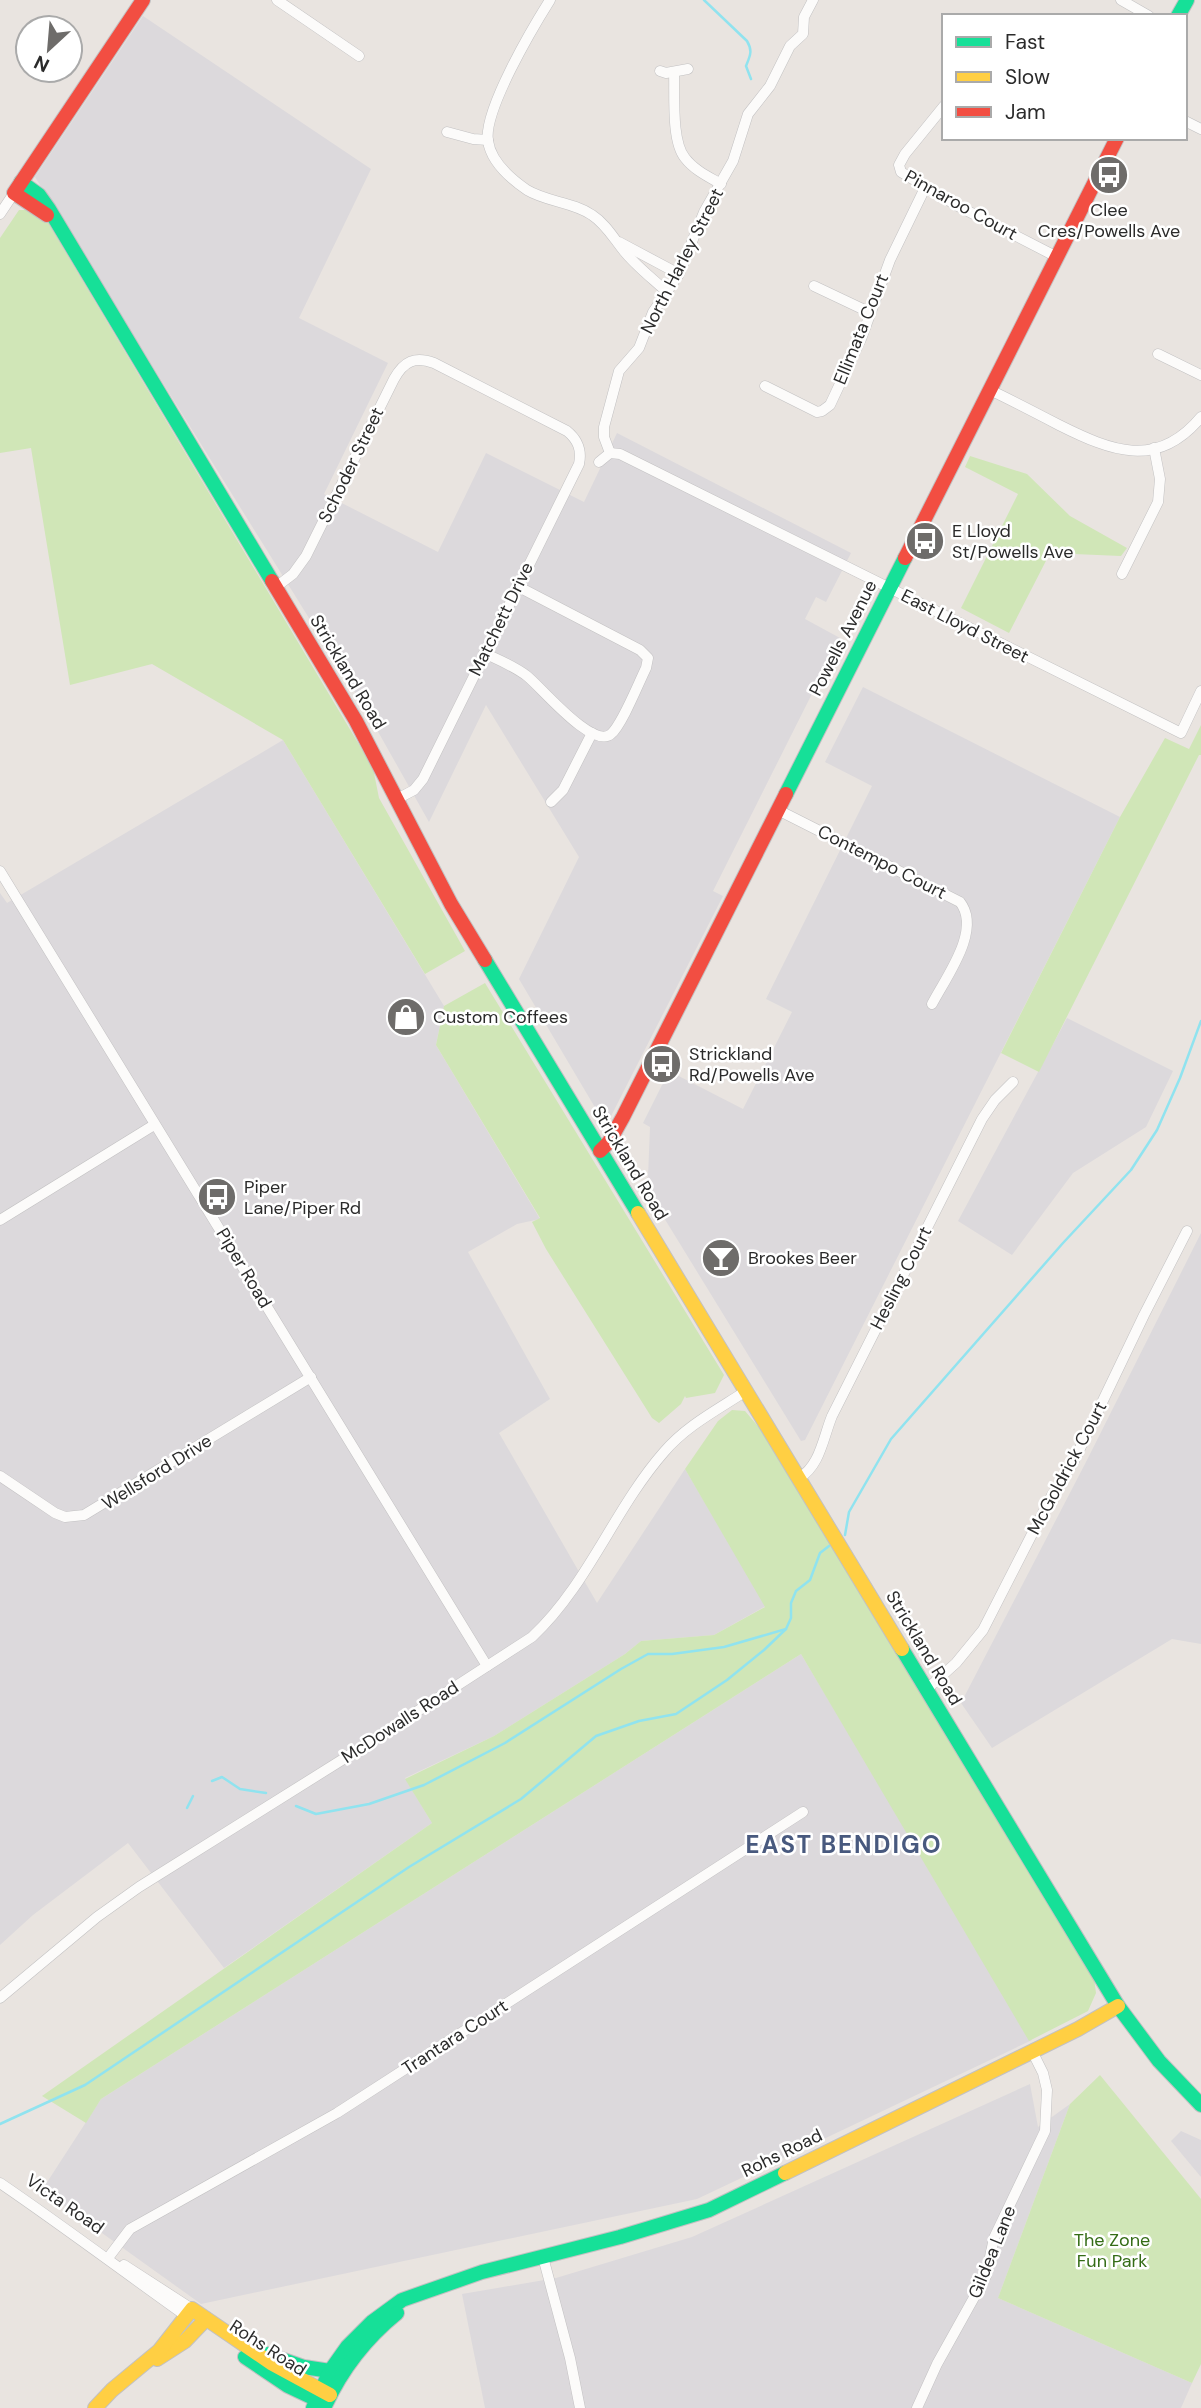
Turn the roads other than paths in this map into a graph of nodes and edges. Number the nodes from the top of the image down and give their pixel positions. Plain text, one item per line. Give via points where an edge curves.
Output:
1 (143, 0) edge
2 (277, 0) edge
3 (550, 0) edge
4 (813, 0) edge
5 (1121, 0) edge
6 (1146, 14) edge
7 (359, 56) dead end
8 (688, 69) dead end
9 (660, 71) dead end
10 (674, 72) junction
11 (942, 108) edge
12 (447, 132) dead end
13 (488, 140) junction
14 (1115, 140) edge
15 (721, 184) junction
16 (18, 188) junction
17 (925, 188) junction
18 (0, 214) edge
19 (616, 239) junction
20 (1057, 257) junction
21 (679, 274) junction
22 (814, 286) dead end
23 (667, 292) junction
24 (871, 313) junction
25 (1157, 354) dead end
26 (1201, 375) edge
27 (765, 386) dead end
28 (990, 390) junction
29 (1201, 417) edge
30 (567, 431) joint
31 (1154, 449) junction
32 (610, 453) junction
33 (599, 462) dead end
34 (1122, 574) dead end
35 (517, 586) junction
36 (276, 587) junction
37 (889, 589) junction
38 (485, 653) junction
39 (1201, 691) edge
40 (592, 733) junction
41 (397, 799) junction
42 (551, 802) dead end
43 (778, 810) junction
44 (0, 871) edge
45 (932, 1004) dead end
46 (1013, 1082) dead end
47 (154, 1125) junction
48 (600, 1151) junction
49 (0, 1220) edge
50 (1187, 1231) dead end
51 (311, 1377) junction
52 (746, 1391) junction
53 (0, 1476) edge
54 (799, 1478) junction
55 (487, 1666) junction
56 (927, 1689) junction
57 (803, 1812) dead end
58 (0, 1998) edge
59 (1118, 2006) junction
60 (1032, 2051) junction
61 (1201, 2105) edge
62 (0, 2183) edge
63 (108, 2258) junction
64 (543, 2258) junction
65 (443, 2284) junction
66 (189, 2312) junction
67 (204, 2323) junction
68 (241, 2343) junction
69 (134, 2371) junction
70 (330, 2371) junction
71 (321, 2401) edge
72 (96, 2408) edge
73 (580, 2408) edge
74 (916, 2408) edge

1 - 16 main road
2 - 7 street
3 - 13 street via 492,113
4 - 15 street, North Harley Street via 804,18 803,34 790,46 771,86 752,107
5 - 6 street
8 - 10 street
9 - 10 street
10 - 15 street via 681,153 692,166
11 - 17 street, Pinnaroo Court via 899,165 901,172
12 - 13 street
13 - 19 street via 500,165 518,183 540,197 588,213
14 - 20 main road, Powells Avenue
15 - 21 street, North Harley Street via 704,212
16 - 18 street
16 - 36 main road, Strickland Road via 56,222
17 - 20 street, Pinnaroo Court
17 - 24 street, Ellimata Court via 890,260
19 - 21 street
19 - 23 street
20 - 28 main road, Powells Avenue
21 - 23 street, North Harley Street
22 - 24 street
23 - 32 street, North Harley Street via 653,312 639,348 615,382 604,427
24 - 27 street, Ellimata Court via 827,408 811,410
25 - 26 street
28 - 31 street via 1104,446 1125,451
28 - 37 main road, Powells Avenue
29 - 31 street via 1182,435
30 - 35 street, Matchett Drive via 578,443 579,464
30 - 36 street, Schoder Street via 434,363 415,359 401,367 306,556 288,580
31 - 34 street via 1160,479 1158,502
32 - 33 street
32 - 37 street, East Lloyd Street via 621,454
35 - 38 street, Matchett Drive
35 - 40 street via 648,658 614,731 606,737
36 - 41 main road, Strickland Road
37 - 39 street, East Lloyd Street via 1181,733
37 - 43 main road, Powells Avenue
38 - 40 street via 524,674
38 - 41 street, Matchett Drive via 424,779
40 - 42 street via 563,790
41 - 48 main road, Strickland Road via 451,904
43 - 45 street, Contempo Court via 947,894 964,908 966,935
43 - 48 main road, Powells Avenue via 623,1117
44 - 47 street, Piper Road
46 - 54 street, Hesling Court via 982,1119 832,1416 817,1458
47 - 49 street
47 - 51 street, Piper Road
48 - 52 main road, Strickland Road
50 - 56 street, McGoldrick Court via 1073,1463 983,1630
51 - 53 street, Wellsford Drive via 84,1516 55,1513
51 - 55 street, Piper Road
52 - 54 main road, Strickland Road
52 - 55 street, McDowalls Road via 695,1424 665,1451 551,1618
54 - 56 main road, Strickland Road
55 - 58 street, McDowalls Road via 139,1886
56 - 59 main road, Strickland Road
57 - 63 street, Trantara Court via 337,2113 130,2229
59 - 60 main road, Rohs Road
59 - 61 main road, Strickland Road via 1159,2062
60 - 64 main road, Rohs Road via 709,2210
60 - 74 street, Gildea Lane via 1047,2090 1045,2131 994,2238 986,2276
62 - 63 street, Victa Road
63 - 66 street, Victa Road
64 - 65 main road, Rohs Road
64 - 73 street
65 - 70 main road, Rohs Road via 387,2309 358,2335
65 - 71 main road, Rohs Road via 378,2330
66 - 67 main road, Victa Road
66 - 69 main road, Rohs Road via 159,2351
67 - 68 main road, Rohs Road
67 - 69 main road, Rohs Road via 178,2347
67 - 71 main road, Rohs Road via 269,2374
68 - 70 main road via 304,2367
68 - 71 main road, Rohs Road
69 - 72 main road, Rohs Road
70 - 71 main road, Rohs Road

